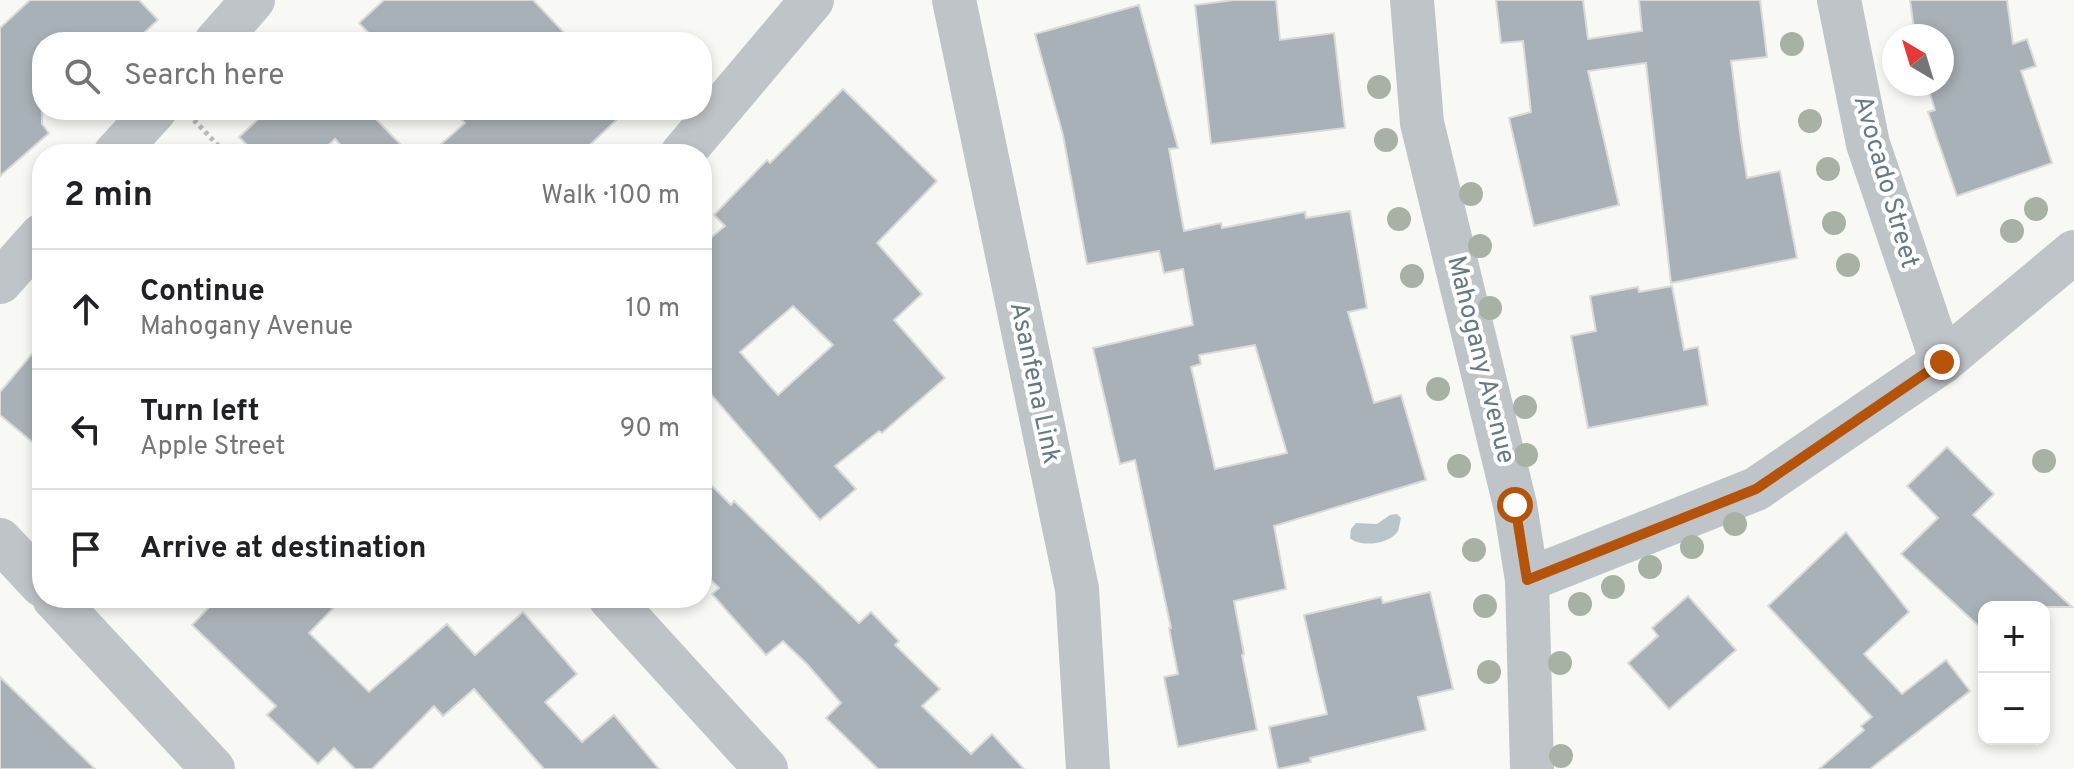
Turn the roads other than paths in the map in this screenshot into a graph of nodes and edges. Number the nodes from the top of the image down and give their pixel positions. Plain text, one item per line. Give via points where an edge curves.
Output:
1 (253, 0) edge
2 (812, 0) edge
3 (954, 0) edge
4 (1412, 0) edge
5 (1839, 0) edge
6 (225, 32) edge
7 (712, 118) edge
8 (146, 120) edge
9 (711, 120) edge
10 (124, 144) edge
11 (690, 144) edge
12 (32, 246) edge
13 (2074, 252) edge
14 (0, 282) edge
15 (1942, 362) junction
16 (0, 540) edge
17 (32, 574) edge
18 (1527, 580) junction
19 (63, 608) edge
20 (619, 608) edge
21 (213, 769) edge
22 (766, 769) edge
23 (1088, 769) edge
24 (1532, 769) edge

1 - 6 street
2 - 7 street
3 - 23 street, Asanfena Link via 1077,589
4 - 18 street, Mahogany Avenue via 1422,123 1515,505
5 - 15 street, Avocado Street via 1868,144
8 - 10 street
9 - 11 street
12 - 14 street
13 - 15 street
15 - 18 street via 1756,489
16 - 17 street
18 - 24 street, Mahogany Avenue
19 - 21 street
20 - 22 street

